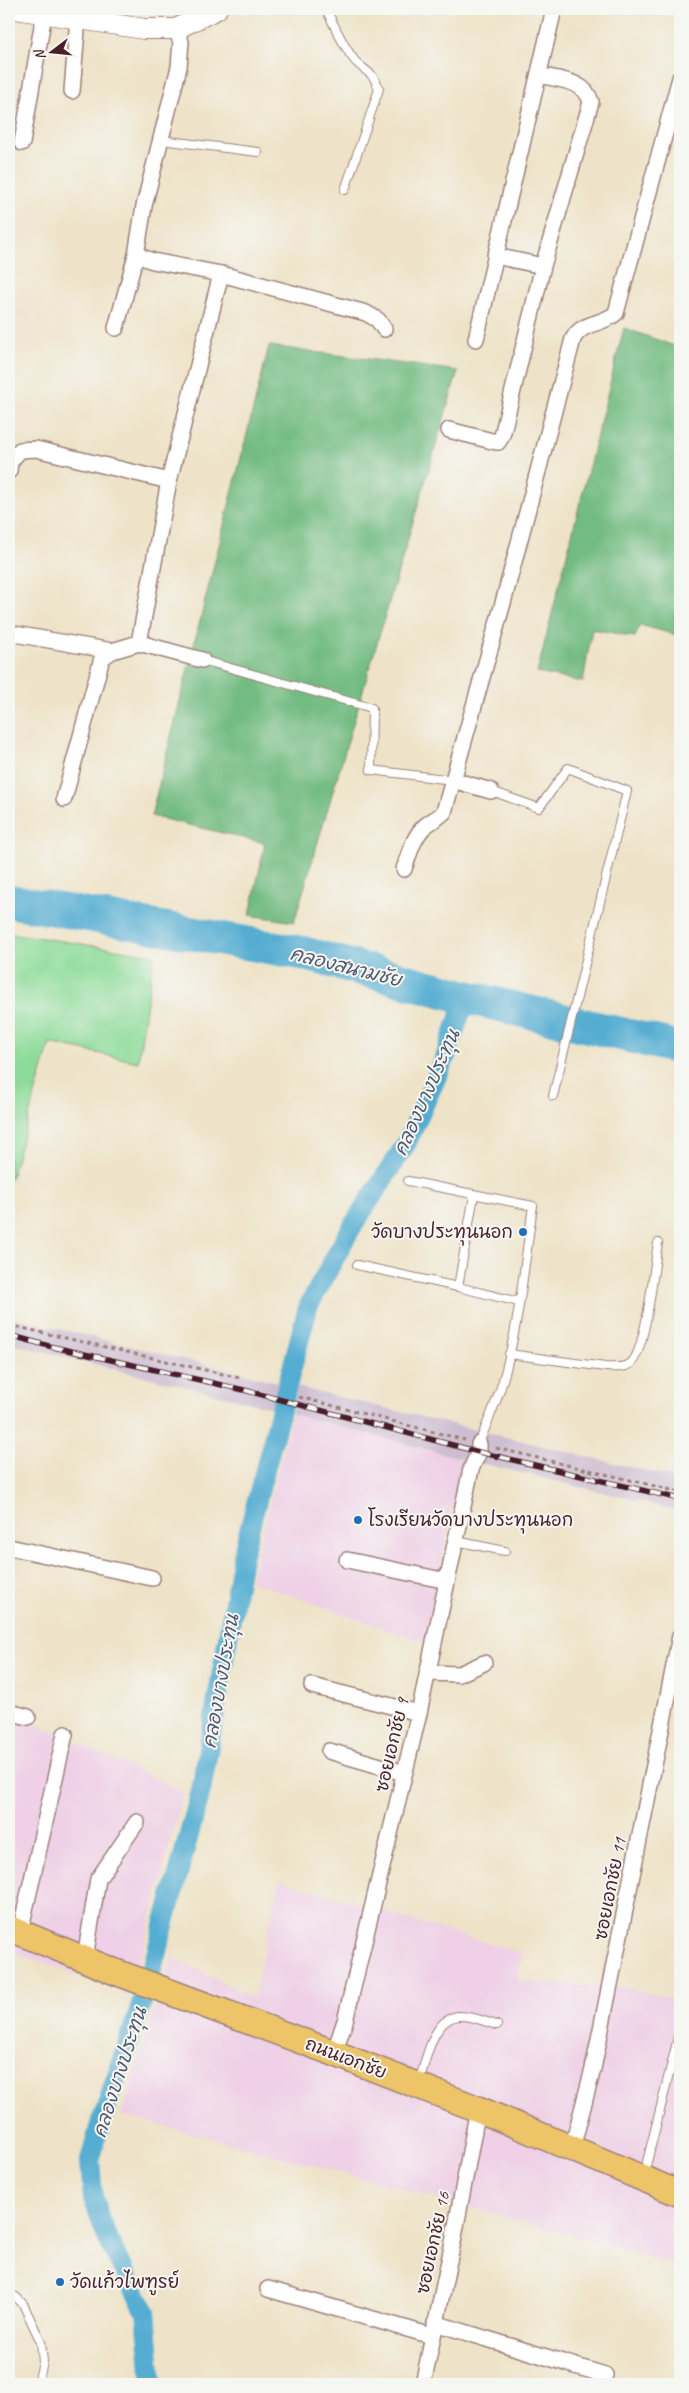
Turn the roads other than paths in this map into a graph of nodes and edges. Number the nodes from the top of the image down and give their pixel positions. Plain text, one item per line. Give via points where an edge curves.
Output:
1 (16, 9) edge
2 (217, 9) edge
3 (326, 9) edge
4 (554, 9) edge
5 (44, 14) junction
6 (89, 16) edge
7 (176, 29) junction
8 (540, 76) junction
9 (680, 78) edge
10 (72, 91) dead end
11 (161, 140) junction
12 (22, 143) dead end
13 (258, 152) dead end
14 (345, 190) dead end
15 (136, 255) junction
16 (495, 256) junction
17 (543, 266) junction
18 (221, 274) junction
19 (116, 328) dead end
20 (384, 329) dead end
21 (476, 339) dead end
22 (449, 430) dead end
23 (9, 471) edge
24 (169, 481) junction
25 (9, 633) edge
26 (139, 643) junction
27 (112, 651) junction
28 (202, 660) joint
29 (453, 780) junction
30 (491, 791) joint
31 (64, 799) dead end
32 (404, 869) dead end
33 (553, 1096) dead end
34 (408, 1181) dead end
35 (474, 1194) junction
36 (658, 1243) dead end
37 (356, 1266) dead end
38 (458, 1287) junction
39 (519, 1302) junction
40 (509, 1354) junction
41 (479, 1444) joint
42 (456, 1541) junction
43 (9, 1547) edge
44 (505, 1551) dead end
45 (347, 1560) dead end
46 (152, 1578) dead end
47 (447, 1581) junction
48 (680, 1636) edge
49 (484, 1662) dead end
50 (427, 1673) junction
51 (312, 1686) dead end
52 (9, 1712) edge
53 (419, 1713) junction
54 (28, 1716) dead end
55 (65, 1734) dead end
56 (329, 1751) dead end
57 (404, 1774) junction
58 (137, 1822) dead end
59 (14, 1930) edge
60 (85, 1958) junction
61 (497, 2025) dead end
62 (680, 2030) edge
63 (334, 2053) junction
64 (418, 2086) junction
65 (478, 2109) junction
66 (572, 2148) junction
67 (643, 2179) junction
68 (680, 2194) edge
69 (268, 2289) dead end
70 (9, 2295) edge
71 (433, 2330) junction
72 (605, 2375) dead end
73 (38, 2384) edge
74 (423, 2384) edge

1 - 5 street
2 - 7 street
3 - 14 lane via 353,59 371,73 379,89
4 - 8 street
5 - 6 street
5 - 12 street
6 - 7 street via 144,29
6 - 10 street
7 - 11 street via 181,42 179,68
8 - 16 street
8 - 17 street via 581,86 589,93 591,102
9 - 29 street via 616,313 577,332 573,339
11 - 13 lane
11 - 15 street via 144,206
15 - 18 street
15 - 19 street
16 - 17 street
16 - 21 street
17 - 22 street via 502,436 498,442 492,442
18 - 20 street via 366,313 378,320
18 - 24 street
23 - 24 street via 10,462 20,450 36,449
24 - 26 street
25 - 27 street
26 - 27 street
26 - 28 street
27 - 31 street via 102,658
28 - 29 lane via 372,708 371,770
29 - 30 street
29 - 32 street via 444,812 416,836
30 - 33 lane via 539,808 568,768 627,790
34 - 35 lane
35 - 38 lane
35 - 39 lane via 533,1206
36 - 40 lane via 638,1356 630,1364 606,1367
37 - 38 lane
38 - 39 lane
39 - 40 lane
40 - 41 lane via 501,1388
41 - 42 street, ซอยเอกชัย 9
42 - 44 lane
42 - 47 street, ซอยเอกชัย 9
43 - 46 street
45 - 47 street
47 - 50 street, ซอยเอกชัย 9
48 - 66 street, ซอยเอกชัย 11 via 593,2069
49 - 50 street via 459,1674
50 - 53 street, ซอยเอกชัย 9
51 - 53 street
52 - 54 street
53 - 57 street, ซอยเอกชัย 9
55 - 59 street
56 - 57 street
57 - 63 street, ซอยเอกชัย 9 via 345,2021
58 - 60 street via 98,1879
59 - 60 main road, ถนนเอกชัย
60 - 63 main road, ถนนเอกชัย
61 - 64 lane via 459,2016 446,2020 433,2038
62 - 67 lane
63 - 64 main road, ถนนเอกชัย
64 - 65 main road, ถนนเอกชัย
65 - 66 main road, ถนนเอกชัย
65 - 71 street, ซอยเอกชัย 16
66 - 67 main road, ถนนเอกชัย
67 - 68 main road, ถนนเอกชัย
69 - 71 street
70 - 73 lane via 23,2304 41,2342 44,2362
71 - 72 street
71 - 74 street, ซอยเอกชัย 16

